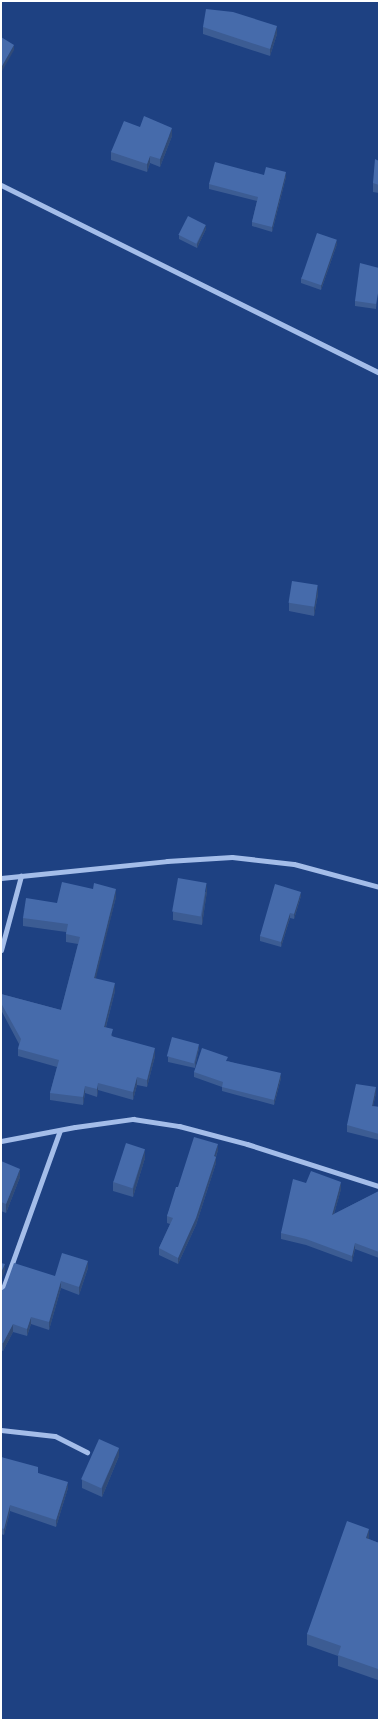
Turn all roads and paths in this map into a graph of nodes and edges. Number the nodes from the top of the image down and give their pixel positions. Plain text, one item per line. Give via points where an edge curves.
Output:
1 (1, 185) edge
2 (379, 373) edge
3 (21, 876) junction
4 (1, 878) edge
5 (379, 887) edge
6 (1, 950) edge
7 (60, 1130) junction
8 (1, 1141) edge
9 (379, 1186) edge
10 (1, 1294) edge
11 (1, 1430) edge
12 (87, 1452) dead end

1 - 2 street
3 - 4 street
3 - 5 street via 232,857 294,864
3 - 6 street
7 - 8 street
7 - 9 street via 133,1119 179,1126
7 - 10 street
11 - 12 street via 55,1436

